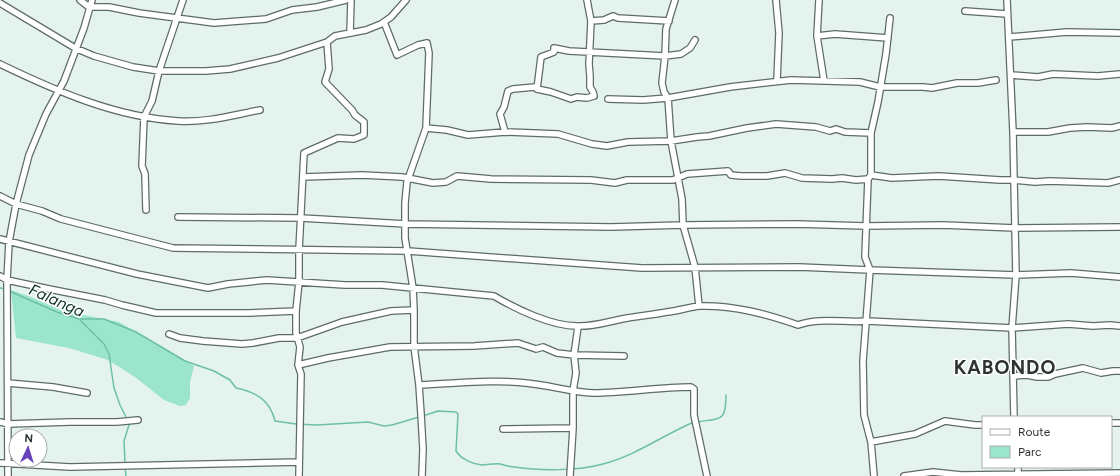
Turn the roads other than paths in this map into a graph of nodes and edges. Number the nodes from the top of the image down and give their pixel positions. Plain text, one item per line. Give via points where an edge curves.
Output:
1 (80, 0) edge
2 (92, 0) edge
3 (183, 0) edge
4 (346, 0) edge
5 (351, 0) edge
6 (406, 0) edge
7 (586, 0) edge
8 (675, 0) edge
9 (776, 0) edge
10 (819, 0) edge
11 (1007, 0) edge
12 (0, 3) edge
13 (89, 7) junction
14 (964, 11) dead end
15 (1007, 14) junction
16 (177, 18) junction
17 (890, 18) dead end
18 (591, 21) junction
19 (669, 21) junction
20 (384, 22) junction
21 (350, 33) junction
22 (1120, 33) edge
23 (817, 36) junction
24 (1009, 36) junction
25 (888, 38) junction
26 (695, 40) dead end
27 (327, 42) junction
28 (75, 48) junction
29 (589, 52) junction
30 (665, 56) junction
31 (0, 64) edge
32 (159, 71) junction
33 (1120, 74) edge
34 (1011, 76) junction
35 (777, 80) junction
36 (996, 80) dead end
37 (824, 81) junction
38 (880, 87) junction
39 (536, 89) junction
40 (58, 91) junction
41 (668, 98) junction
42 (608, 100) dead end
43 (260, 110) dead end
44 (144, 117) junction
45 (1120, 126) edge
46 (426, 128) junction
47 (504, 132) junction
48 (1013, 132) junction
49 (871, 133) junction
50 (671, 141) junction
51 (303, 177) junction
52 (870, 177) junction
53 (678, 178) junction
54 (406, 179) junction
55 (1014, 180) junction
56 (1120, 180) edge
57 (0, 196) edge
58 (16, 204) junction
59 (146, 210) dead end
60 (178, 217) dead end
61 (301, 218) junction
62 (406, 224) junction
63 (683, 225) junction
64 (866, 226) junction
65 (1120, 227) edge
66 (1015, 228) junction
67 (0, 239) edge
68 (8, 242) junction
69 (299, 250) junction
70 (408, 251) junction
71 (695, 267) junction
72 (870, 270) junction
73 (1016, 275) junction
74 (0, 276) edge
75 (1120, 277) edge
76 (7, 282) junction
77 (298, 282) junction
78 (413, 288) junction
79 (699, 306) junction
80 (414, 310) junction
81 (296, 311) junction
82 (867, 321) junction
83 (1120, 326) edge
84 (578, 327) junction
85 (1012, 328) junction
86 (169, 334) dead end
87 (298, 338) junction
88 (414, 346) junction
89 (574, 355) junction
90 (624, 356) dead end
91 (298, 365) junction
92 (1120, 371) edge
93 (1013, 376) junction
94 (8, 383) junction
95 (419, 385) junction
96 (573, 391) junction
97 (87, 392) dead end
98 (1014, 416) edge
99 (138, 420) dead end
100 (0, 422) edge
101 (8, 424) junction
102 (982, 425) edge
103 (8, 428) edge
104 (573, 428) junction
105 (503, 429) dead end
106 (871, 442) junction
107 (299, 462) junction
108 (0, 463) edge
109 (8, 463) edge
110 (48, 466) edge
111 (570, 472) edge
112 (1120, 473) edge
113 (1018, 475) edge
114 (299, 476) edge
115 (422, 476) edge
116 (707, 476) edge
117 (874, 476) edge
118 (904, 476) edge

1 - 13 street
2 - 13 street
3 - 16 street
4 - 16 street via 292,10 266,19 241,22 214,23
5 - 21 street
6 - 20 street
7 - 18 street
8 - 19 street
9 - 35 street via 780,32
10 - 23 street
11 - 15 street
12 - 28 street
13 - 16 street via 110,7
13 - 28 street via 84,28
14 - 15 street
15 - 24 street
16 - 32 street
17 - 25 street
18 - 19 street via 613,16
18 - 29 street
19 - 30 street via 666,29
20 - 21 street via 366,30
20 - 46 street via 397,55 427,43 429,53
21 - 27 street via 335,36
22 - 24 street via 1067,32
23 - 25 street via 835,34
23 - 37 street
24 - 34 street
25 - 38 street
26 - 30 street via 682,54
27 - 32 street via 278,58 230,69
27 - 51 street via 329,70 325,82 364,122 364,136 354,139 338,138 305,151
28 - 32 street via 117,63
28 - 40 street
29 - 30 street
29 - 39 street via 554,48 554,52 541,57
29 - 39 street via 590,87 594,96 571,99
30 - 41 street via 662,83
31 - 40 street
32 - 44 street via 152,101
33 - 34 street
34 - 48 street
35 - 37 street
35 - 41 street
36 - 38 street via 932,88
37 - 38 street via 860,82
38 - 49 street
39 - 47 street via 508,91 500,114
40 - 44 street
40 - 58 street via 40,127 22,175
41 - 42 street
41 - 50 street
43 - 44 street via 209,120 179,121
44 - 59 street via 142,166 145,174
45 - 48 street
46 - 47 street via 468,135
46 - 54 street
47 - 50 street via 558,134 607,146 628,142
48 - 55 street
49 - 50 street via 776,124
49 - 52 street
50 - 53 street
51 - 54 street via 362,175
51 - 61 street
52 - 53 street via 856,180 802,178 785,173 742,176 720,171 687,174
52 - 55 street via 939,176
52 - 64 street
53 - 54 street via 627,180 615,183 457,176 446,182 433,183
53 - 63 street
54 - 62 street
55 - 56 street
55 - 66 street
57 - 58 street
58 - 68 street
58 - 69 street via 42,211 61,220 173,248
60 - 61 street
61 - 62 street
61 - 69 street
62 - 63 street via 611,227
62 - 70 street via 405,238
63 - 64 street
63 - 71 street
64 - 66 street via 943,225
64 - 72 street via 865,257
65 - 66 street
66 - 73 street
67 - 68 street
68 - 76 street
68 - 77 street via 137,274 208,288 267,280
69 - 70 street
69 - 77 street
70 - 71 street via 642,268
70 - 78 street
71 - 72 street
71 - 79 street
72 - 73 street
72 - 82 street
73 - 75 street via 1071,273
73 - 85 street
74 - 76 street
76 - 81 street via 105,300 156,313
76 - 94 street
77 - 78 street
77 - 81 street
78 - 80 street
78 - 84 street via 494,296 545,320
79 - 82 street via 737,308 798,325 807,322
79 - 84 street
80 - 87 street via 391,311 342,322
80 - 88 street
81 - 87 street
82 - 85 street
82 - 106 street via 863,361 864,415
83 - 85 street via 1068,324
84 - 89 street
85 - 93 street
86 - 87 street via 180,338 242,344 279,338
87 - 91 street
88 - 89 street via 518,343 536,349 543,347 557,353
88 - 91 street via 377,349
88 - 95 street
89 - 90 street
89 - 96 street via 576,373
91 - 107 street via 301,374
92 - 93 street via 1101,374 1083,368 1048,377
93 - 98 street
94 - 97 street
94 - 101 street
95 - 96 street via 507,382
95 - 115 street
96 - 104 street
96 - 116 street via 592,393 690,387 694,389 694,418
99 - 101 street
100 - 101 street
101 - 103 street
102 - 106 street via 945,421 915,434
104 - 105 street
104 - 111 street
106 - 117 street
107 - 110 street
107 - 114 street
108 - 109 street
112 - 113 street
113 - 118 street via 961,475 933,472

